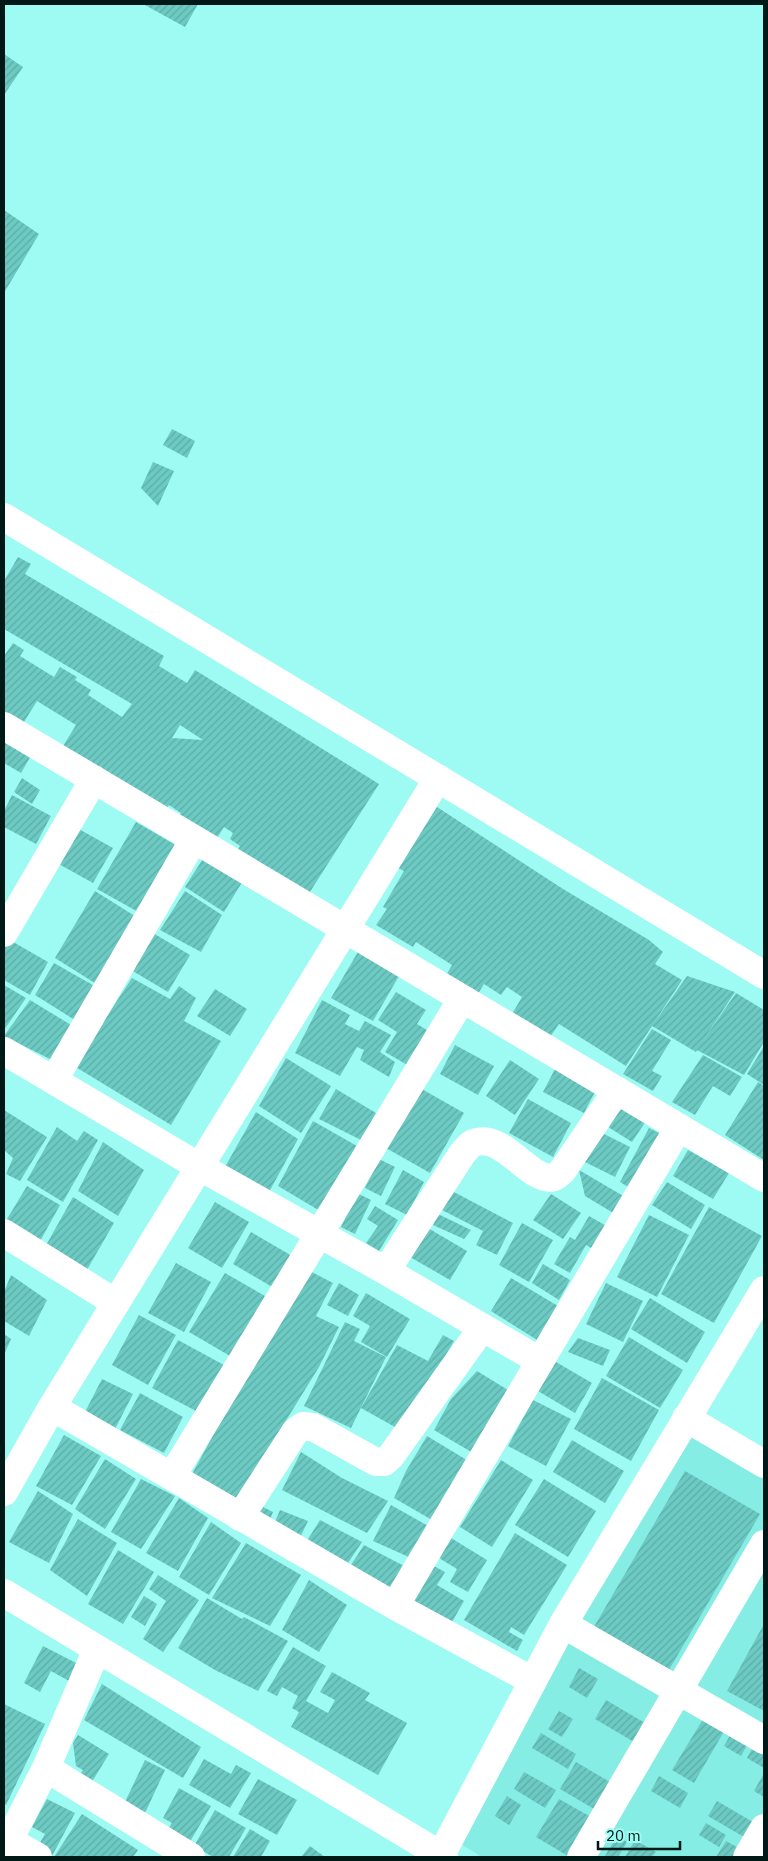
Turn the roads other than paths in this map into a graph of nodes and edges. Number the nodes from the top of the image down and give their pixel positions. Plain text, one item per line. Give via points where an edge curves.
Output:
1 (4, 517) edge
2 (4, 726) edge
3 (438, 778) junction
4 (94, 779) junction
5 (194, 839) junction
6 (346, 929) junction
7 (4, 933) edge
8 (764, 975) edge
9 (462, 999) junction
10 (4, 1051) edge
11 (54, 1080) junction
12 (617, 1090) junction
13 (679, 1127) junction
14 (200, 1167) junction
15 (764, 1178) edge
16 (4, 1233) edge
17 (320, 1234) junction
18 (386, 1271) junction
19 (764, 1290) edge
20 (116, 1303) junction
21 (482, 1328) junction
22 (540, 1361) junction
23 (52, 1407) junction
24 (686, 1418) junction
25 (764, 1464) edge
26 (172, 1476) junction
27 (4, 1492) edge
28 (240, 1517) junction
29 (764, 1544) edge
30 (4, 1593) edge
31 (395, 1606) junction
32 (563, 1624) junction
33 (97, 1649) junction
34 (533, 1681) junction
35 (679, 1691) junction
36 (764, 1740) edge
37 (46, 1768) junction
38 (764, 1828) edge
39 (6, 1845) edge
40 (38, 1857) edge
41 (190, 1857) edge
42 (442, 1857) edge
43 (581, 1857) edge
44 (747, 1857) edge

1 - 3 street
2 - 4 street
3 - 6 street
3 - 8 street
4 - 5 street
4 - 7 street
5 - 6 street
5 - 11 street
6 - 9 street
6 - 14 street
9 - 12 street
9 - 17 street
10 - 11 street
11 - 14 street
12 - 13 street
12 - 18 street via 563,1170 554,1177 534,1172 500,1146 482,1142 471,1144
13 - 15 street
13 - 22 street
14 - 17 street
14 - 20 street
16 - 20 street
17 - 18 street
17 - 26 street
18 - 21 street
19 - 24 street
20 - 23 street
21 - 22 street
21 - 28 street via 384,1462 376,1462 313,1427 303,1426 295,1432
22 - 31 street
23 - 26 street
23 - 27 street
24 - 25 street
24 - 32 street
26 - 28 street
28 - 31 street
29 - 35 street
30 - 33 street
31 - 34 street
32 - 34 street
32 - 35 street
33 - 37 street
33 - 42 street
34 - 42 street
35 - 36 street
35 - 43 street
37 - 39 street
37 - 41 street
38 - 44 street
39 - 40 street

